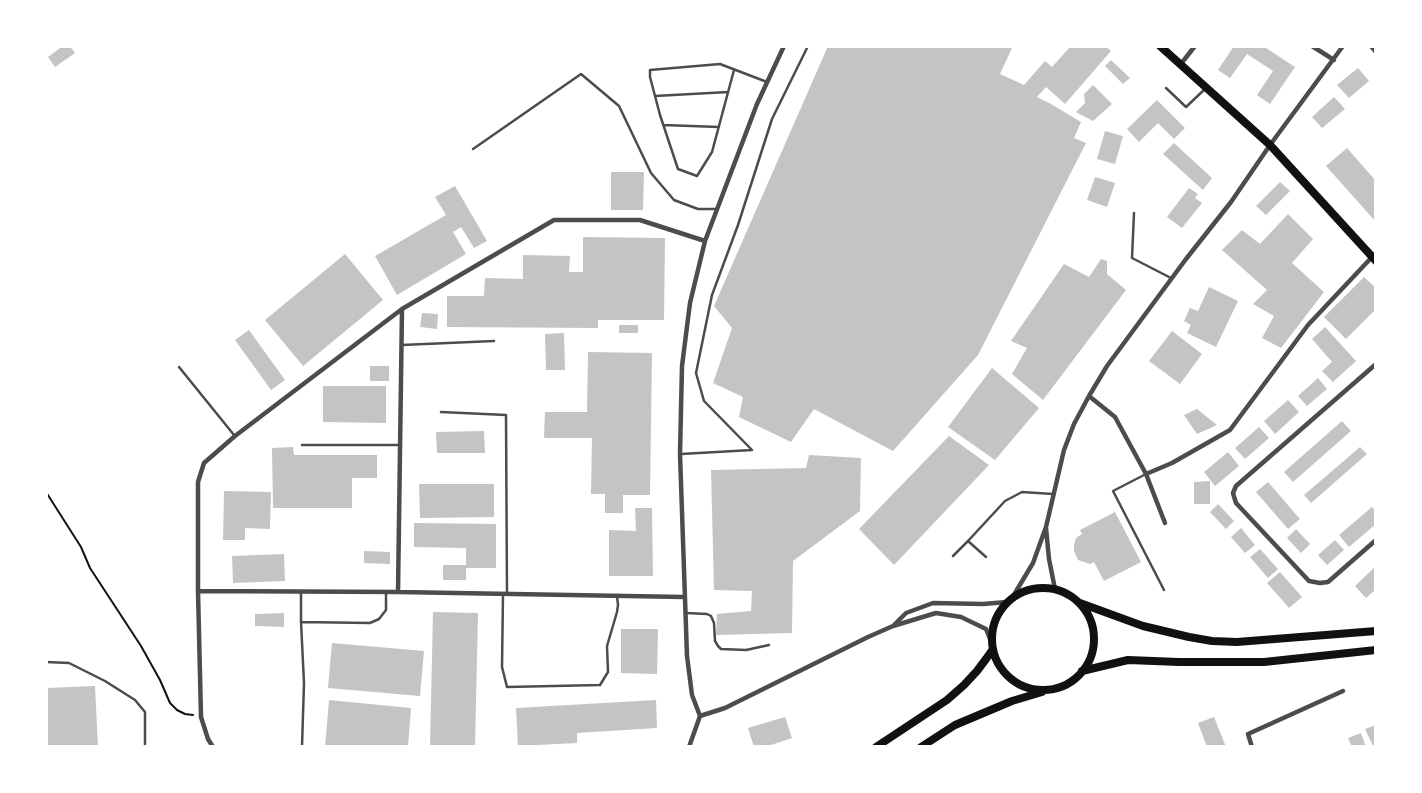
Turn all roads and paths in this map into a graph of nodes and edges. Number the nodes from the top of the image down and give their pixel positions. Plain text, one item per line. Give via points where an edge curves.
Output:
1 (784, 46) edge
2 (808, 46) edge
3 (1160, 46) edge
4 (1195, 46) edge
5 (1312, 46) edge
6 (1343, 46) edge
7 (1371, 46) edge
8 (1376, 52) edge
9 (1334, 60) junction
10 (1180, 65) junction
11 (734, 70) junction
12 (767, 82) junction
13 (1166, 88) dead end
14 (1206, 88) junction
15 (728, 92) junction
16 (654, 96) junction
17 (663, 125) junction
18 (719, 127) junction
19 (1270, 145) junction
20 (473, 149) dead end
21 (717, 209) junction
22 (1134, 213) dead end
23 (705, 242) junction
24 (1374, 259) edge
25 (1172, 278) junction
26 (402, 309) junction
27 (494, 341) dead end
28 (402, 345) junction
29 (1376, 364) edge
30 (179, 367) dead end
31 (1089, 396) junction
32 (440, 412) dead end
33 (235, 436) junction
34 (302, 445) dead end
35 (400, 445) junction
36 (680, 454) junction
37 (1146, 474) junction
38 (46, 492) edge
39 (1053, 494) junction
40 (1165, 523) dead end
41 (1046, 527) junction
42 (1376, 540) edge
43 (968, 542) junction
44 (952, 556) dead end
45 (986, 558) dead end
46 (1055, 589) junction
47 (1164, 590) dead end
48 (198, 591) junction
49 (301, 591) junction
50 (386, 592) junction
51 (398, 592) junction
52 (505, 594) junction
53 (617, 596) junction
54 (684, 598) junction
55 (1009, 600) junction
56 (1078, 602) junction
57 (685, 613) junction
58 (301, 622) junction
59 (893, 626) junction
60 (1376, 631) edge
61 (769, 645) dead end
62 (992, 647) junction
63 (1376, 650) edge
64 (46, 662) edge
65 (1082, 671) junction
66 (1049, 690) junction
67 (1343, 691) dead end
68 (201, 716) junction
69 (700, 716) junction
70 (145, 747) edge
71 (213, 747) edge
72 (302, 747) edge
73 (689, 747) edge
74 (876, 747) edge
75 (921, 747) edge
76 (1252, 747) edge

1 - 12 street
2 - 36 lane via 772,119 712,295 696,373 704,400 752,450
3 - 10 highway
4 - 10 street
5 - 9 street
6 - 9 street
7 - 8 street
9 - 19 street
10 - 14 highway
11 - 12 lane
11 - 15 lane
11 - 16 lane via 720,64 650,70
12 - 21 street
13 - 14 lane via 1186,107
14 - 19 highway
15 - 16 lane
15 - 18 lane
16 - 17 lane
17 - 18 lane
17 - 18 lane via 678,169 697,176 712,152
19 - 24 highway
19 - 25 street
20 - 21 lane via 581,74 619,106 651,173 674,200 698,209
21 - 23 street
22 - 25 lane via 1132,258
23 - 26 street via 640,220 554,220
23 - 36 street via 690,303 682,366
24 - 37 street via 1308,325 1230,430
25 - 31 street
26 - 28 street
26 - 33 street
27 - 28 lane
28 - 35 street
29 - 42 street via 1236,486 1233,493 1236,503 1309,581 1328,582
30 - 33 lane
31 - 37 street via 1115,417
31 - 39 street via 1064,450
32 - 52 lane via 506,415
33 - 48 street via 204,463 198,482
34 - 35 lane
35 - 51 street
36 - 54 street
37 - 40 street
37 - 47 lane via 1114,491
38 - 68 path via 141,646 170,703 185,714
39 - 41 street
39 - 43 lane via 1022,492 1005,501
41 - 46 street
41 - 55 street via 1033,564
43 - 44 lane
43 - 45 lane
46 - 55 highway via 1034,588
46 - 56 highway
48 - 49 street
48 - 68 street
49 - 50 street
49 - 58 lane
50 - 51 street
50 - 58 lane via 386,610 379,619 370,623
51 - 52 street
52 - 53 street
52 - 53 lane via 502,667 506,687 600,685 608,672 607,646 617,612
53 - 54 street
54 - 57 street
55 - 59 street via 984,604 933,603 906,613
55 - 62 highway via 995,620
56 - 60 highway via 1143,626 1212,641 1237,642
56 - 65 highway via 1088,615 1094,636 1092,652
57 - 61 lane via 711,616 715,641 721,649 746,650
57 - 69 street via 692,695
58 - 72 lane via 304,683
59 - 62 street via 936,613 961,617 986,629
59 - 69 street via 725,708
62 - 66 highway via 1000,667 1013,680 1030,688
62 - 74 highway via 977,671 947,700
63 - 65 highway via 1264,662 1128,660
64 - 70 lane via 69,663 135,700 145,712
65 - 66 highway via 1068,684
66 - 75 highway via 1012,701 955,725
67 - 76 street via 1248,734
68 - 71 street
69 - 73 street

